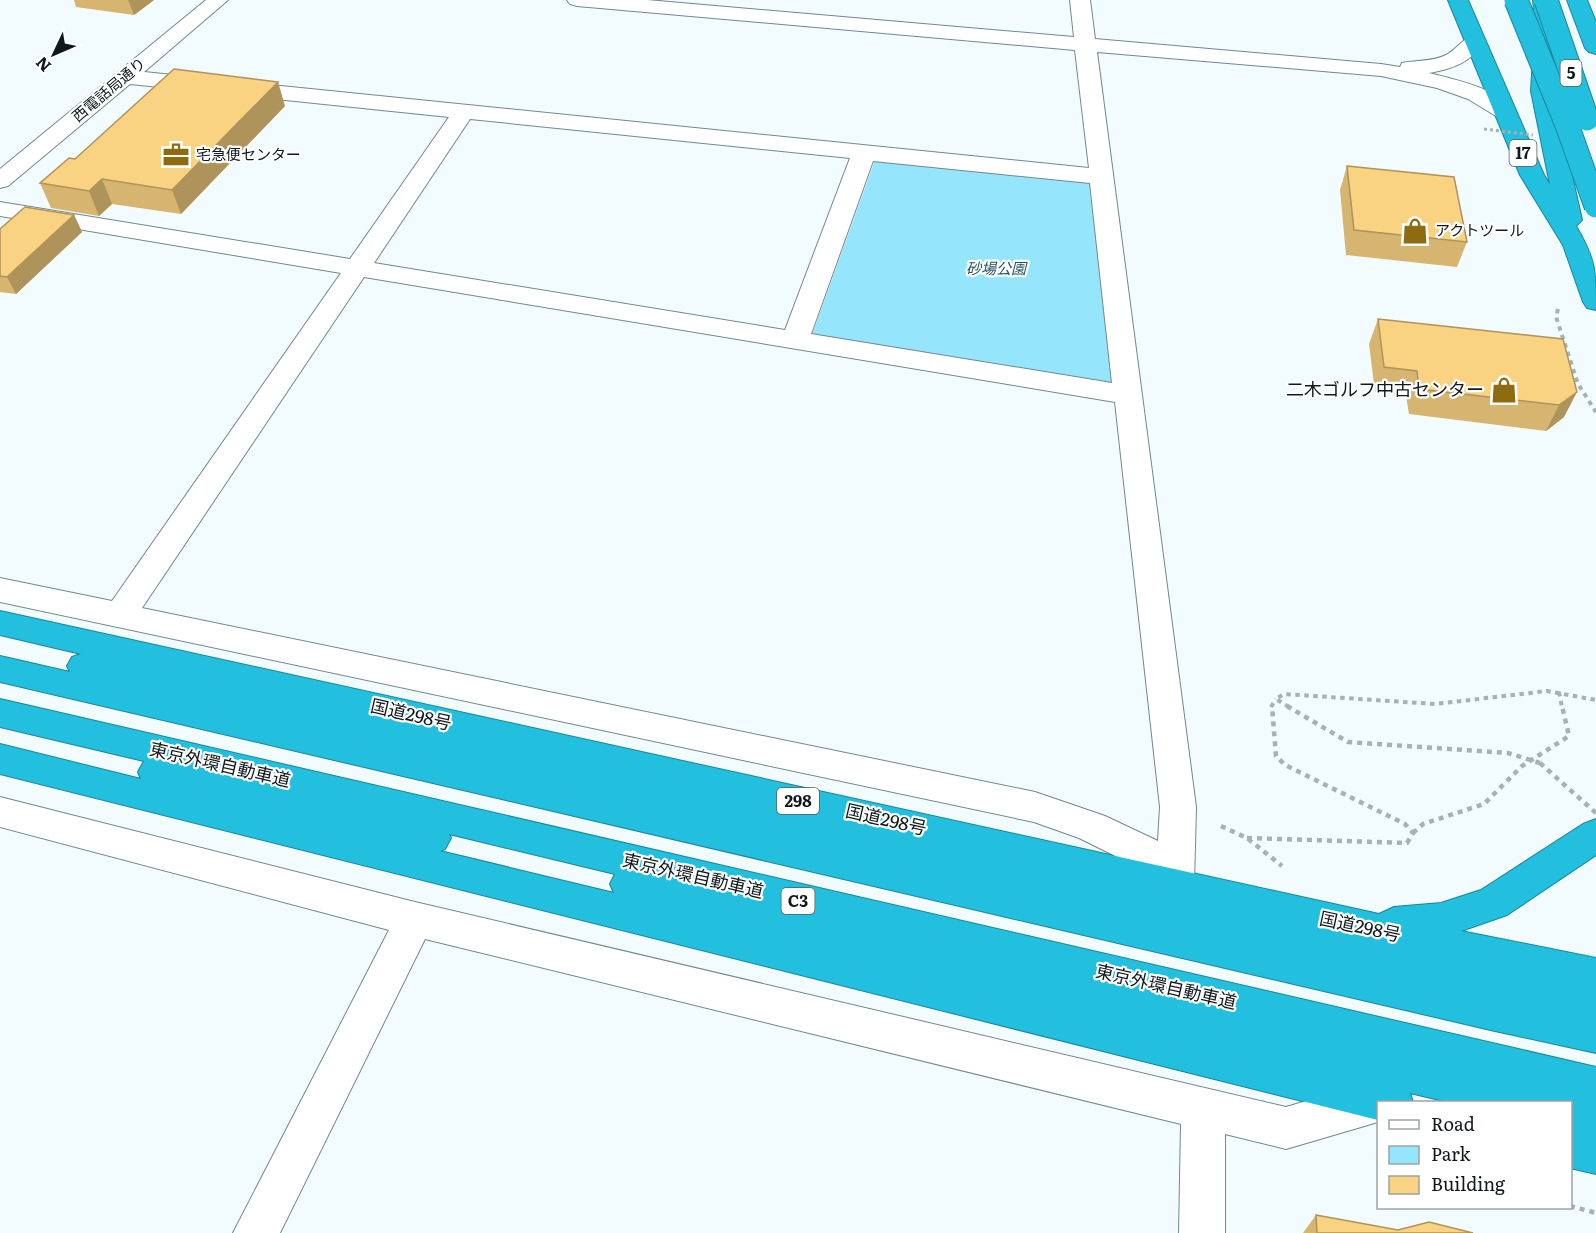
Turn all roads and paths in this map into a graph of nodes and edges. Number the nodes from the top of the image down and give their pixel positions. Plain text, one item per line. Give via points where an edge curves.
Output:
1 (218, 0) edge
2 (577, 0) edge
3 (1080, 0) edge
4 (1458, 0) edge
5 (1516, 0) edge
6 (1532, 0) edge
7 (1545, 0) edge
8 (1553, 0) edge
9 (1577, 0) edge
10 (1588, 0) edge
11 (1596, 20) edge
12 (1475, 41) junction
13 (1086, 44) junction
14 (1596, 48) edge
15 (1381, 70) junction
16 (124, 77) junction
17 (1504, 111) junction
18 (464, 112) junction
19 (1596, 122) edge
20 (1567, 125) junction
21 (1596, 147) edge
22 (864, 153) junction
23 (1102, 177) junction
24 (0, 181) edge
25 (1596, 206) edge
26 (0, 209) edge
27 (1576, 245) junction
28 (357, 268) junction
29 (1596, 302) edge
30 (795, 340) junction
31 (1129, 395) junction
32 (0, 590) edge
33 (120, 615) junction
34 (0, 623) edge
35 (0, 646) edge
36 (0, 669) edge
37 (1559, 692) junction
38 (1276, 699) junction
39 (1596, 700) edge
40 (0, 713) edge
41 (0, 732) edge
42 (0, 759) edge
43 (1530, 760) junction
44 (1586, 798) dead end
45 (1178, 807) junction
46 (0, 813) edge
47 (1596, 813) edge
48 (1586, 820) edge
49 (1413, 832) junction
50 (1247, 838) junction
51 (1284, 868) dead end
52 (1175, 876) junction
53 (415, 919) junction
54 (1356, 927) junction
55 (1596, 976) edge
56 (1596, 1003) edge
57 (1596, 1033) edge
58 (1596, 1088) edge
59 (1387, 1101) edge
60 (1529, 1101) edge
61 (1377, 1104) edge
62 (1203, 1108) junction
63 (1572, 1111) edge
64 (1596, 1117) edge
65 (1572, 1146) edge
66 (1596, 1152) edge
67 (1572, 1207) edge
68 (1596, 1213) edge
69 (256, 1233) edge
70 (1202, 1233) edge

1 - 16 street, 西電話局通り
2 - 13 street
3 - 13 street
4 - 12 highway, 17
5 - 20 highway, bridge
6 - 20 highway, bridge
7 - 21 highway, 5, bridge
7 - 27 highway, 17 via 1542,90
8 - 19 highway
9 - 14 highway
10 - 11 highway
12 - 15 street via 1468,51 1443,64
12 - 17 highway, 17
13 - 15 street
13 - 23 street
15 - 17 street via 1457,86
16 - 18 street
16 - 24 street, 西電話局通り
17 - 27 highway, 17 via 1532,174
18 - 22 street
18 - 28 street
20 - 25 highway, bridge
22 - 23 street
22 - 30 street
23 - 31 street
26 - 28 street
27 - 29 highway, 17
28 - 30 street
28 - 33 street
30 - 31 street
31 - 45 street
32 - 33 street
33 - 52 street via 1035,807 1092,827
34 - 52 highway, 国道298号 / 298
35 - 56 highway
36 - 57 highway
37 - 38 path via 1547,690 1436,704 1284,694
37 - 39 path
37 - 43 path via 1569,736
38 - 43 path via 1348,742 1508,753
38 - 49 path via 1271,707 1276,756 1285,765 1405,824
40 - 58 highway, 東京外環自動車道 / C3
41 - 60 highway via 265,801 548,864
42 - 59 highway
43 - 47 path, bridge via 1540,764
43 - 49 path via 1484,804 1424,824
44 - 48 path
45 - 50 path
45 - 52 street
46 - 53 street
48 - 54 highway via 1493,903 1442,920
49 - 50 path via 1407,843
50 - 51 path
52 - 54 highway, 国道298号 / 298
53 - 62 street
53 - 69 street
54 - 55 highway, 国道298号 / 298
61 - 62 street via 1286,1128
62 - 70 street
63 - 64 highway
65 - 66 highway
67 - 68 path

